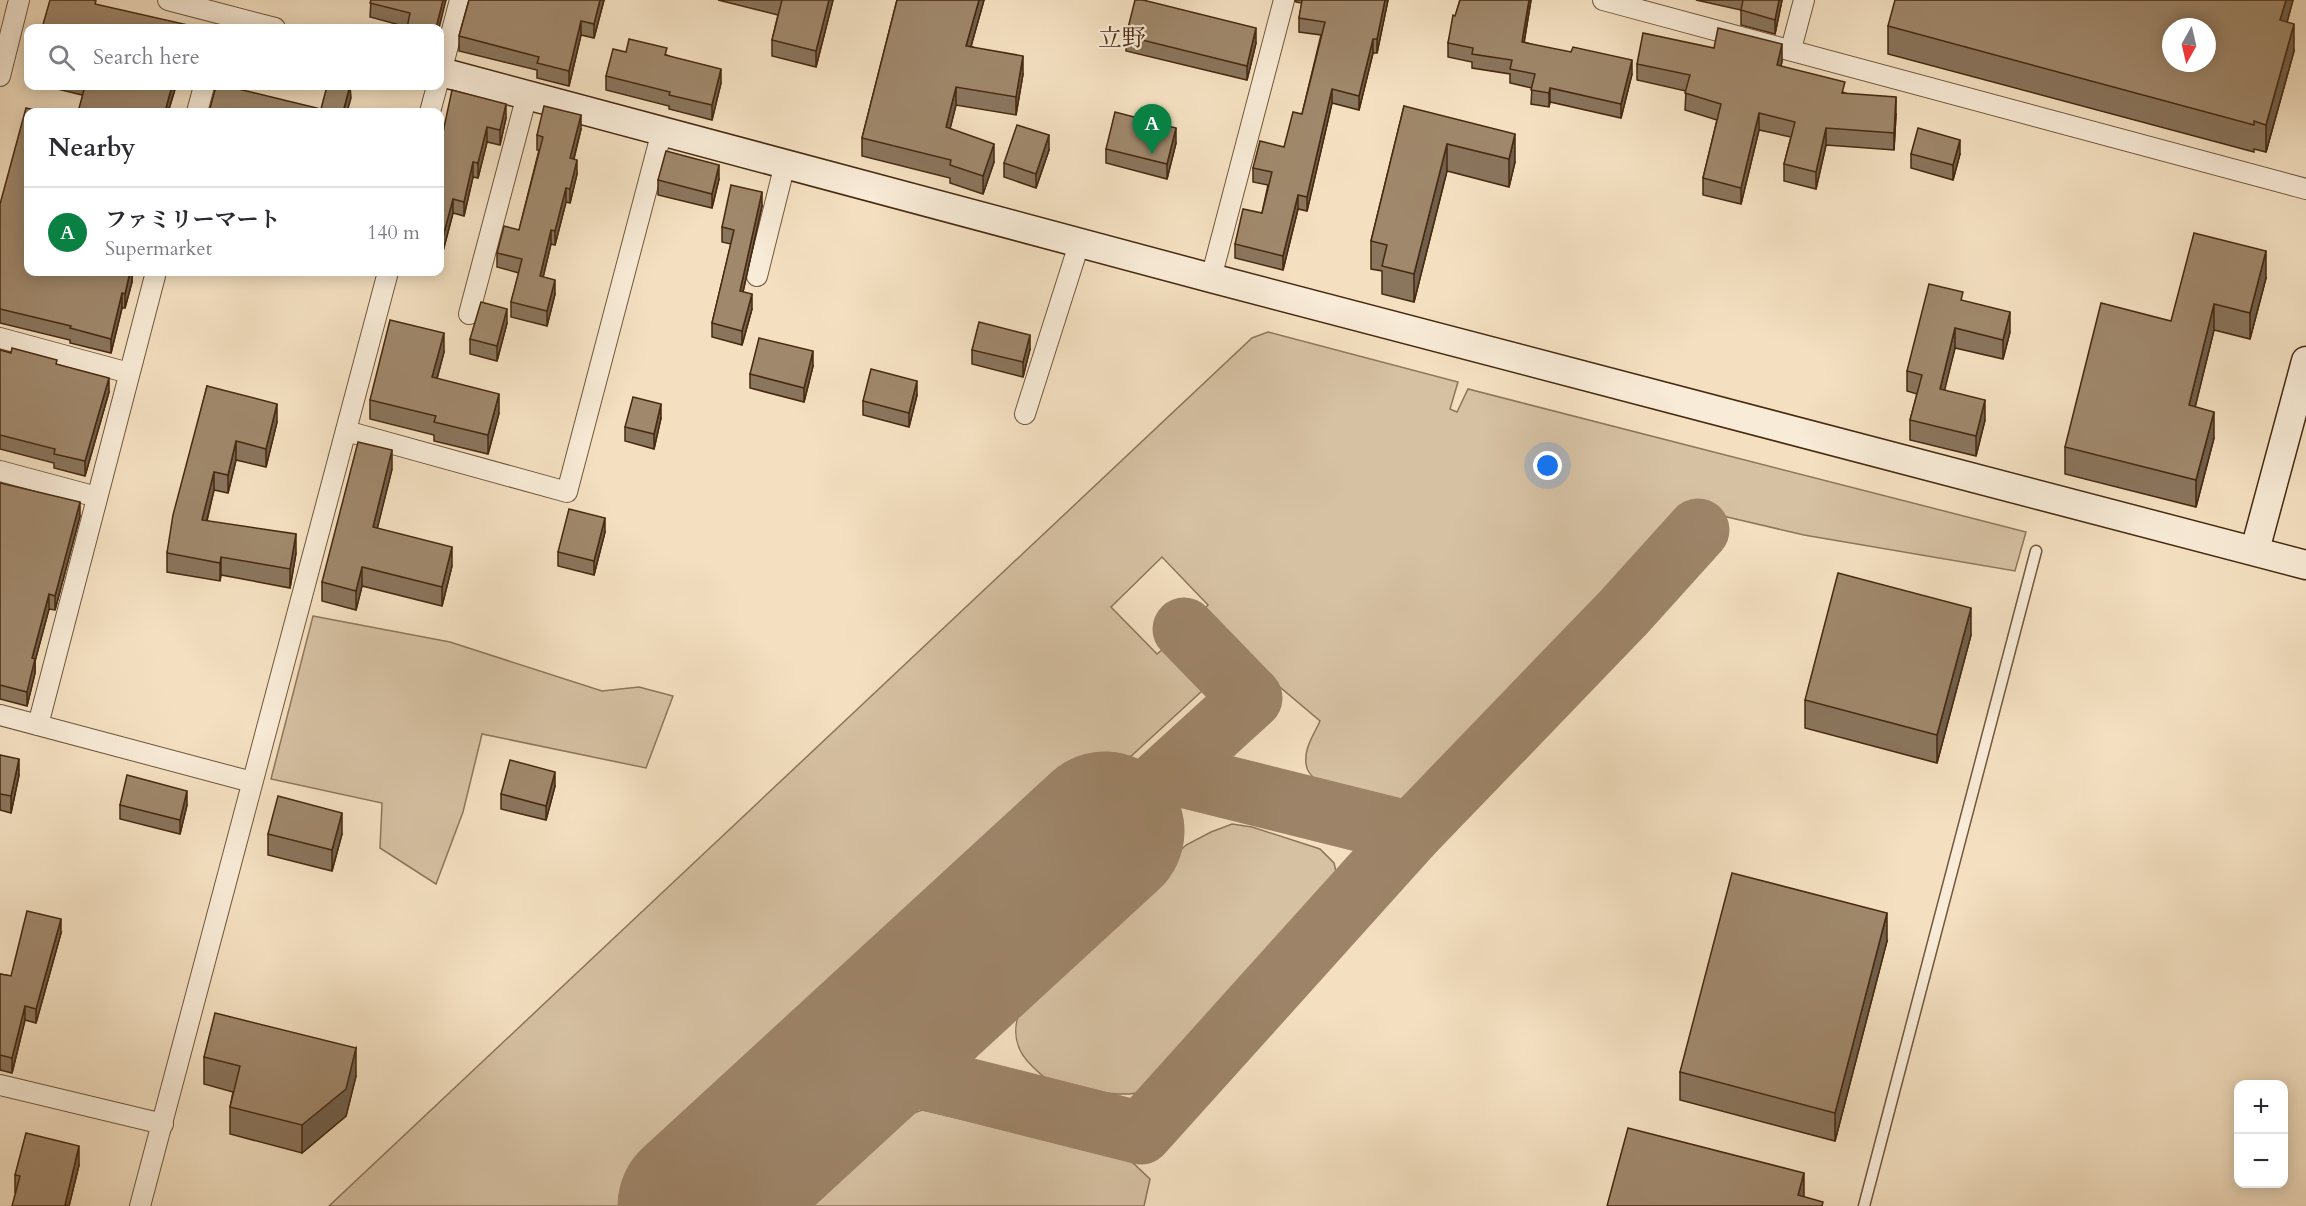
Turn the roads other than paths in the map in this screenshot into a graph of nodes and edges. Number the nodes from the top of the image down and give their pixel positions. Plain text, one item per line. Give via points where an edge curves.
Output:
1 (19, 0) edge
2 (168, 0) edge
3 (460, 0) edge
4 (1284, 0) edge
5 (1604, 0) edge
6 (1804, 0) edge
7 (1669, 8) edge
8 (220, 21) edge
9 (244, 24) edge
10 (1791, 49) junction
11 (444, 58) edge
12 (0, 76) edge
13 (444, 77) edge
14 (203, 90) edge
15 (436, 90) edge
16 (527, 95) junction
17 (198, 108) edge
18 (431, 108) edge
19 (662, 131) junction
20 (785, 164) junction
21 (2306, 189) edge
22 (1080, 241) junction
23 (155, 276) edge
24 (387, 276) edge
25 (757, 276) dead end
26 (1211, 278) junction
27 (469, 314) dead end
28 (0, 338) edge
29 (2306, 362) edge
30 (129, 373) junction
31 (1025, 414) dead end
32 (346, 431) junction
33 (0, 471) edge
34 (97, 496) junction
35 (2255, 550) junction
36 (2036, 551) dead end
37 (2306, 565) edge
38 (0, 715) edge
39 (38, 725) junction
40 (252, 782) junction
41 (0, 1085) edge
42 (163, 1124) junction
43 (140, 1206) edge
44 (1864, 1206) edge

1 - 12 street
2 - 8 street
3 - 11 street
4 - 26 street
5 - 7 street
6 - 10 street
7 - 10 street
8 - 9 street
10 - 21 street
13 - 16 street
14 - 17 street
15 - 18 street
16 - 19 street
16 - 27 street
19 - 20 street
19 - 32 street via 567,492
20 - 22 street
20 - 25 street
22 - 26 street
22 - 31 street
23 - 30 street
24 - 32 street
26 - 35 street
28 - 30 street
29 - 35 street
30 - 34 street
32 - 40 street
33 - 34 street
34 - 39 street
35 - 37 street
36 - 44 lane
38 - 39 street
39 - 40 street
40 - 42 street
41 - 42 street
42 - 43 street

